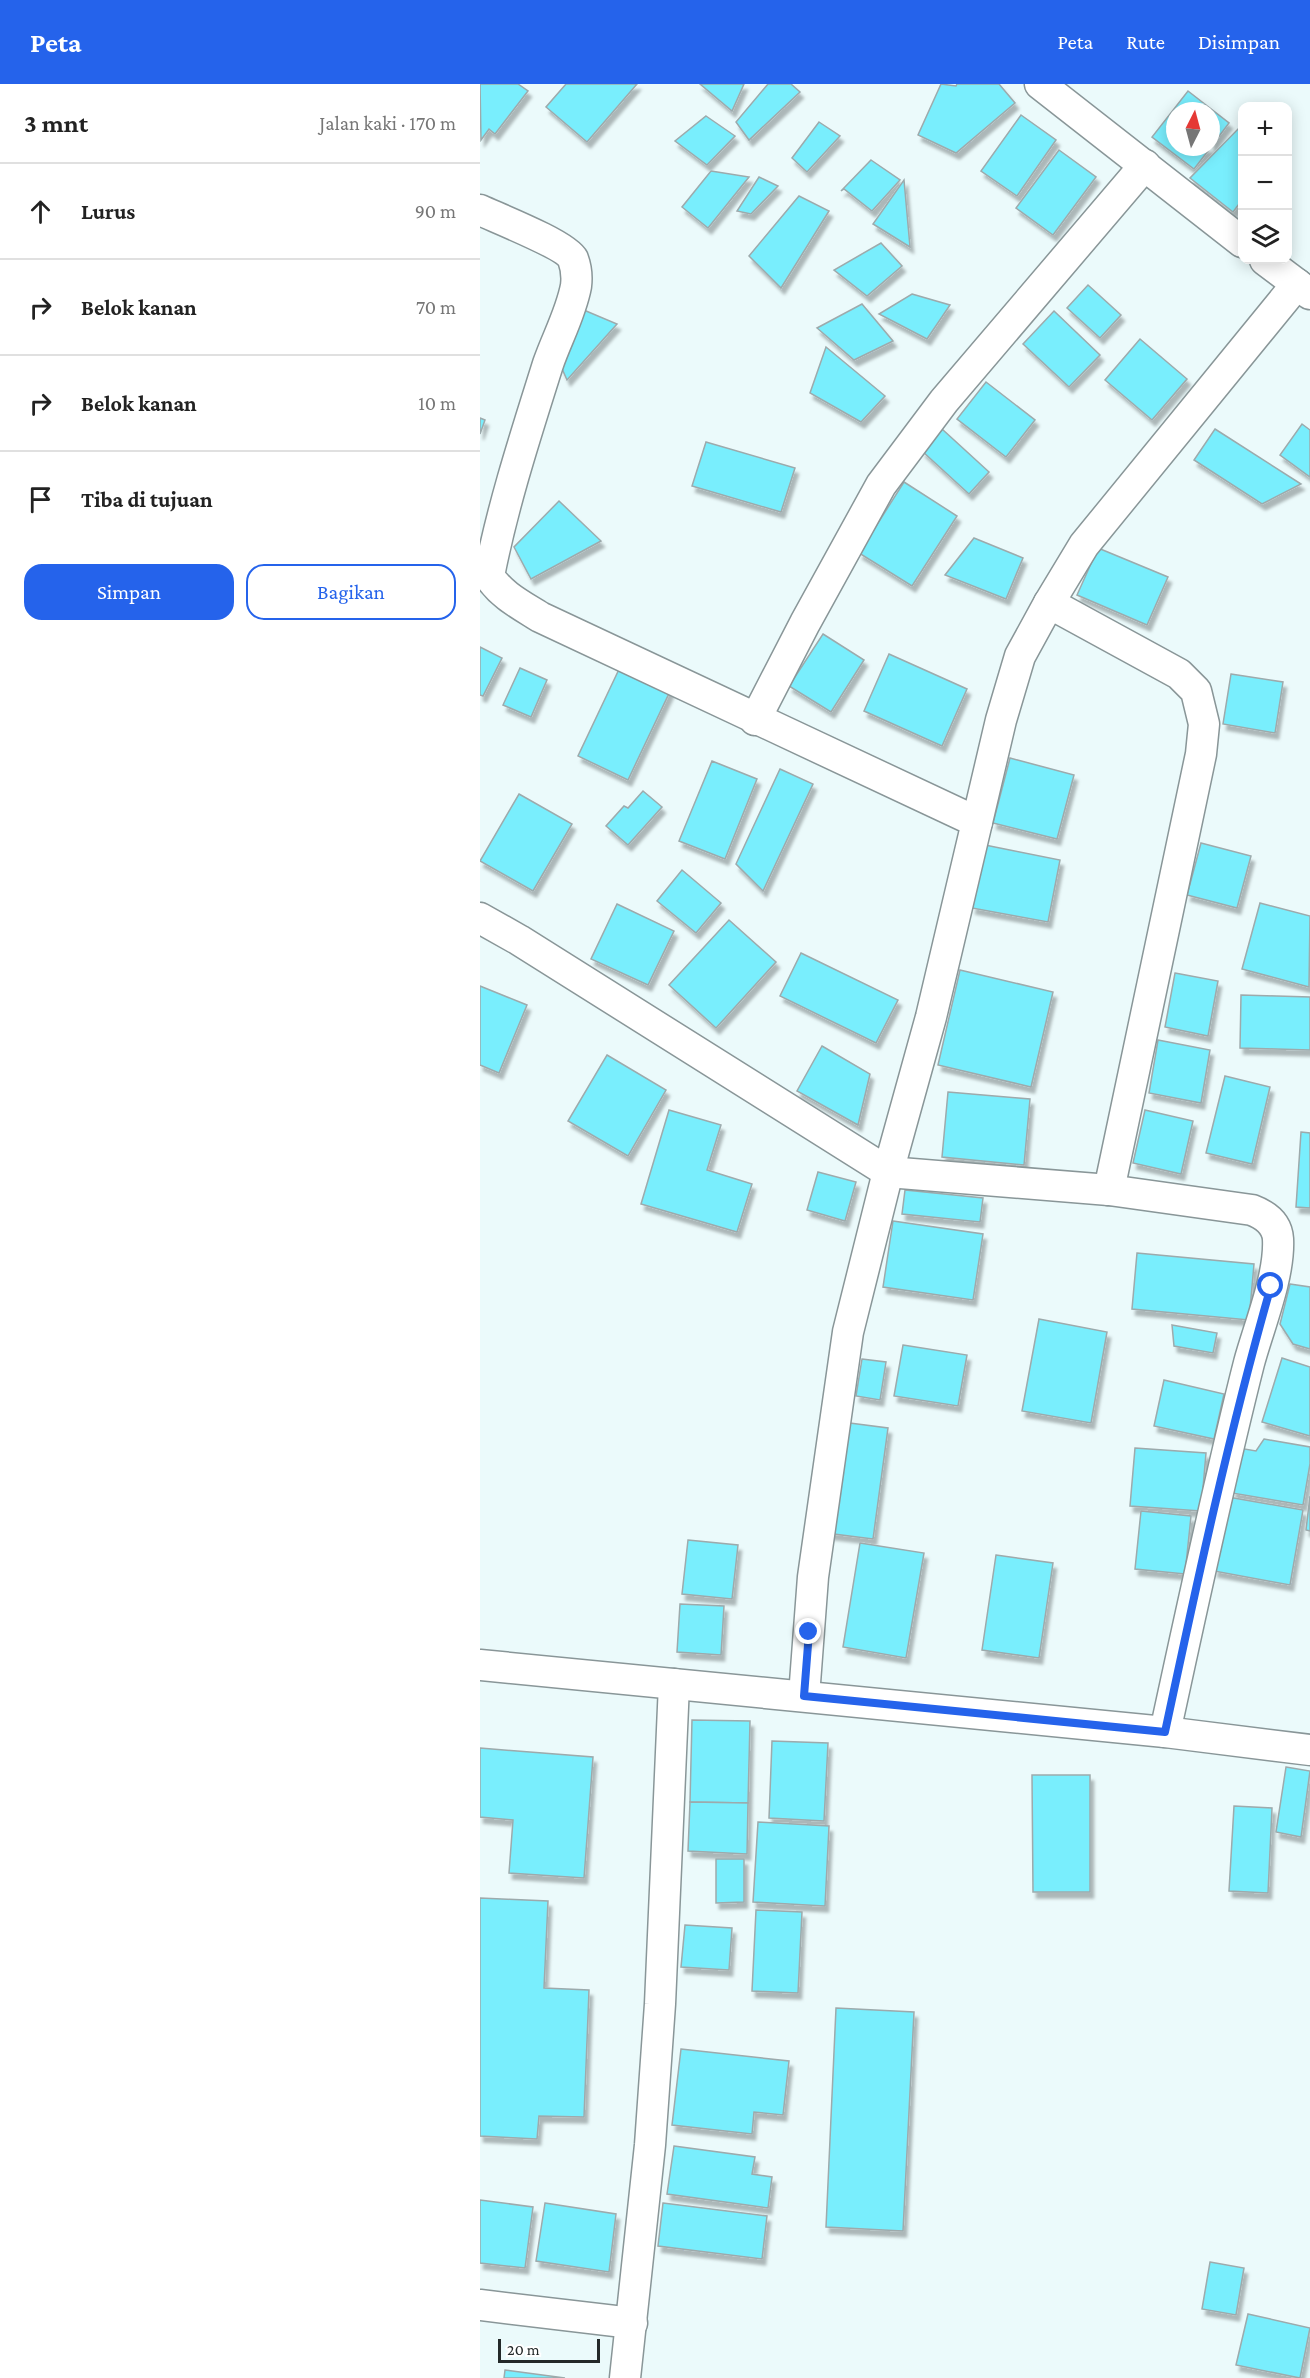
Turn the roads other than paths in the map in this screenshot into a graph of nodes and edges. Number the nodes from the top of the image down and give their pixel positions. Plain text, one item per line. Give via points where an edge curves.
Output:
1 (1040, 84) edge
2 (1145, 165) junction
3 (480, 210) edge
4 (1238, 239) edge
5 (1270, 264) edge
6 (1303, 289) edge
7 (1049, 603) junction
8 (755, 720) junction
9 (977, 822) junction
10 (480, 918) edge
11 (888, 1172) junction
12 (1109, 1190) junction
13 (480, 1665) edge
14 (674, 1684) junction
15 (804, 1696) junction
16 (1165, 1732) junction
17 (1310, 1750) edge
18 (480, 2305) edge
19 (632, 2323) junction
20 (625, 2378) edge

1 - 2 street
2 - 4 street
2 - 8 street via 944,401 881,485
3 - 8 street via 560,248 572,257 576,270 570,307 532,414 489,576 506,596 540,617
5 - 6 street
6 - 7 street via 1084,545
7 - 9 street via 1020,656
7 - 12 street via 1179,674 1196,691 1204,724 1201,754
8 - 9 street
9 - 11 street via 931,1017
10 - 11 street
11 - 12 street
11 - 15 street via 848,1332 815,1566
12 - 16 street via 1252,1210 1265,1215 1278,1237 1271,1286 1219,1484
13 - 14 street
14 - 15 street
14 - 19 street via 658,2028
15 - 16 street
16 - 17 street
18 - 19 street
19 - 20 street

